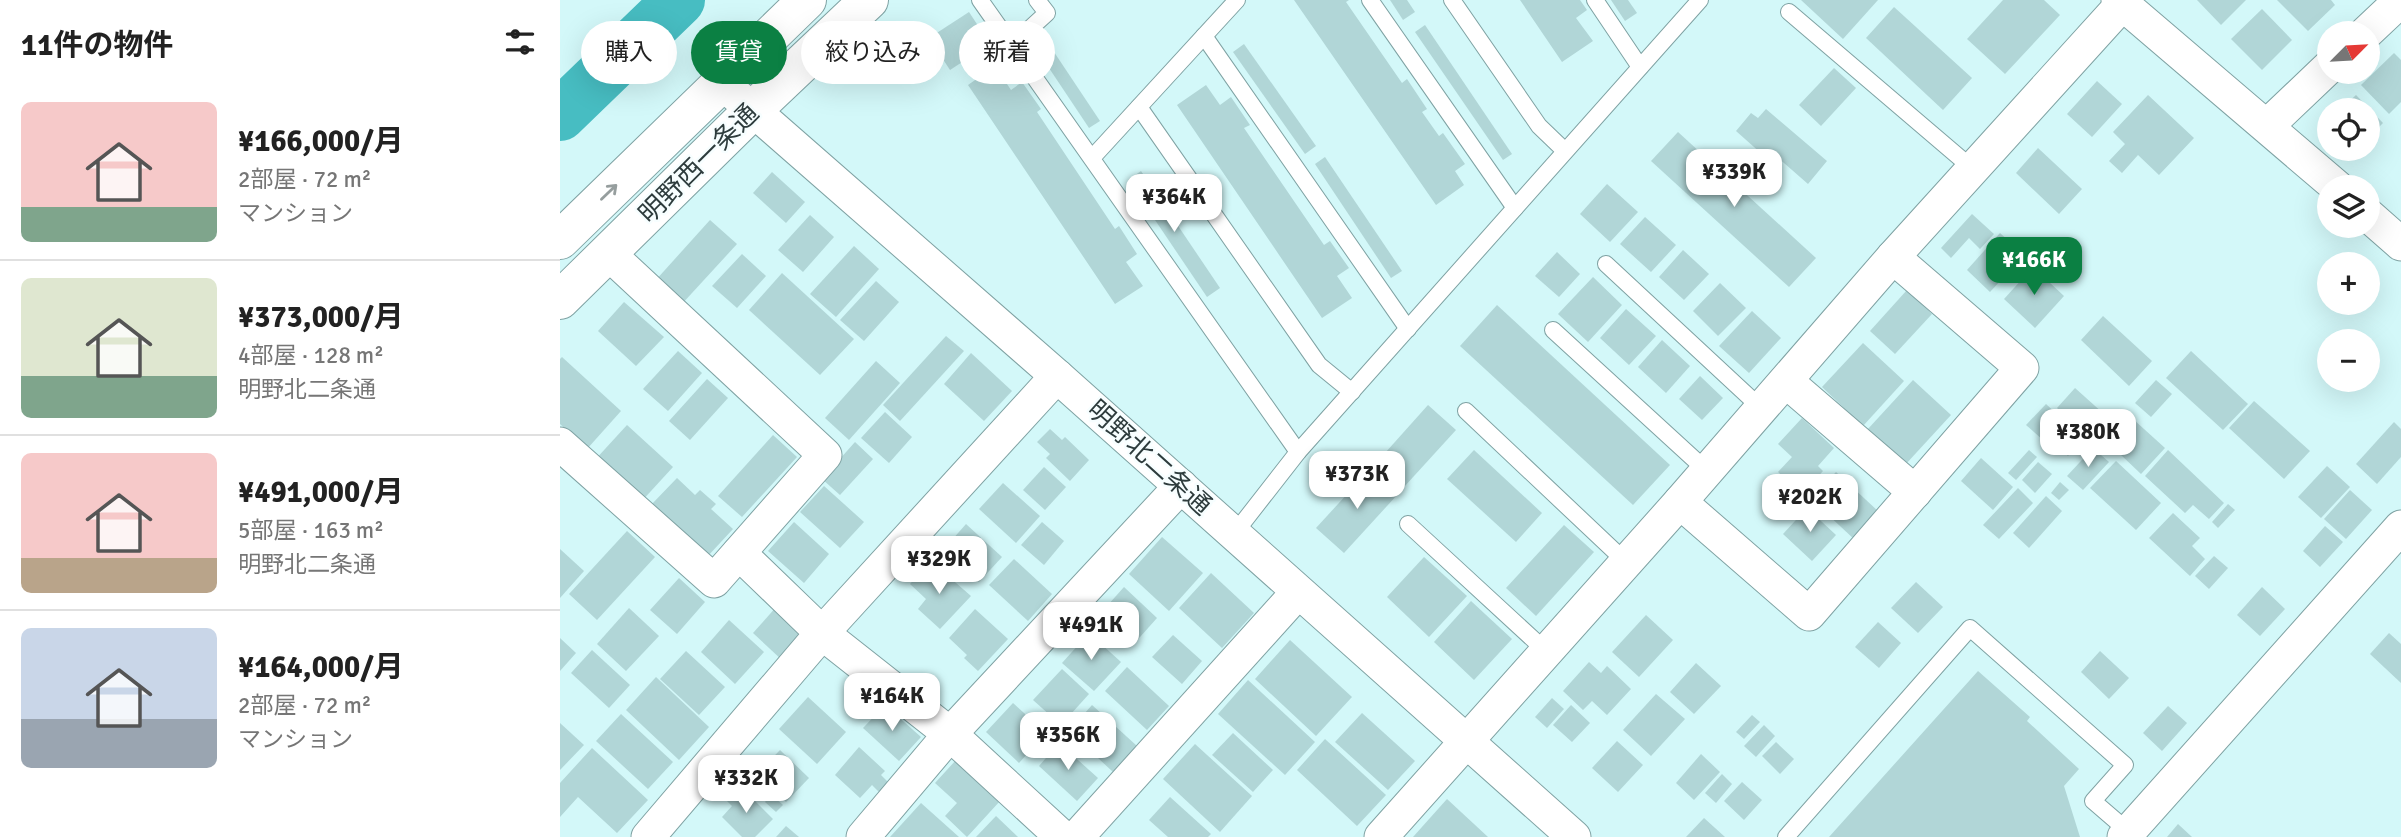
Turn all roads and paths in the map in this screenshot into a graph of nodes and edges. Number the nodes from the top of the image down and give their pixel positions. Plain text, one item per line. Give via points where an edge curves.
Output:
1 (807, 0) edge
2 (869, 0) edge
3 (980, 0) edge
4 (1037, 0) edge
5 (1237, 0) edge
6 (1370, 0) edge
7 (1452, 0) edge
8 (1595, 0) edge
9 (1700, 0) edge
10 (2401, 0) edge
11 (2122, 1) edge
12 (1789, 12) dead end
13 (785, 21) edge
14 (995, 21) edge
15 (1038, 21) edge
16 (2379, 21) edge
17 (1204, 36) junction
18 (1640, 67) junction
19 (2317, 78) edge
20 (720, 84) edge
21 (724, 84) edge
22 (1040, 84) edge
23 (1139, 107) junction
24 (754, 109) junction
25 (2267, 126) junction
26 (1566, 151) junction
27 (1092, 158) junction
28 (1973, 169) junction
29 (2323, 175) edge
30 (1515, 208) junction
31 (2380, 226) edge
32 (560, 240) edge
33 (2401, 244) edge
34 (608, 254) junction
35 (1894, 257) junction
36 (1606, 264) dead end
37 (560, 300) edge
38 (1408, 329) junction
39 (1553, 330) dead end
40 (1057, 376) junction
41 (1786, 381) junction
42 (1352, 392) junction
43 (1761, 408) junction
44 (1466, 411) dead end
45 (560, 444) edge
46 (1298, 452) junction
47 (1707, 471) junction
48 (1181, 486) junction
49 (1915, 492) junction
50 (1679, 502) junction
51 (1408, 524) dead end
52 (2401, 527) edge
53 (1234, 534) junction
54 (739, 553) junction
55 (1626, 562) junction
56 (1298, 592) junction
57 (822, 633) junction
58 (1546, 652) junction
59 (950, 734) junction
60 (1465, 742) junction
61 (2126, 835) edge
62 (648, 837) edge
63 (863, 837) edge
64 (1062, 837) edge
65 (1077, 837) edge
66 (1381, 837) edge
67 (1574, 837) edge
68 (1786, 837) edge

1 - 13 street, 明野西一条通
2 - 24 street, 明野西一条通
3 - 14 lane
4 - 15 lane via 1047,13
5 - 17 lane
6 - 30 lane
7 - 26 lane via 1539,126
8 - 18 lane
9 - 18 lane
10 - 16 street
11 - 25 street
11 - 28 street
12 - 28 lane
17 - 23 lane
17 - 38 lane
18 - 26 lane
19 - 25 street
32 -> 20 street, 明野西一条通
21 - 24 street, 明野北二条通
22 - 27 lane
23 - 27 lane
23 - 42 lane via 1319,365
24 - 34 street, 明野西一条通
24 - 40 street, 明野北二条通
25 - 29 street
26 - 30 lane
27 - 46 lane
28 - 35 street
30 - 38 lane
31 - 33 street
34 - 37 street, 明野西一条通
34 - 54 street via 825,456
35 - 41 street
35 - 49 street via 2022,368
36 - 43 lane
38 - 42 lane
39 - 47 lane
40 - 48 street, 明野北二条通
40 - 57 street
41 - 43 street
41 - 49 street
42 - 46 lane
43 - 47 street
44 - 55 lane
45 - 54 street via 714,581
46 - 53 lane
47 - 50 street
48 - 53 street, 明野北二条通
48 - 59 street
49 - 50 street via 1809,614
50 - 55 street
51 - 58 lane
52 - 61 street
53 - 56 street, 明野北二条通
54 - 57 street
55 - 58 street
56 - 60 street, 明野北二条通
56 - 65 street
57 - 59 street
57 - 62 street
58 - 60 street
59 - 63 street
59 - 64 street
60 - 66 street
60 - 67 street, 明野北二条通
61 - 68 lane via 2093,801 2125,765 1970,628

